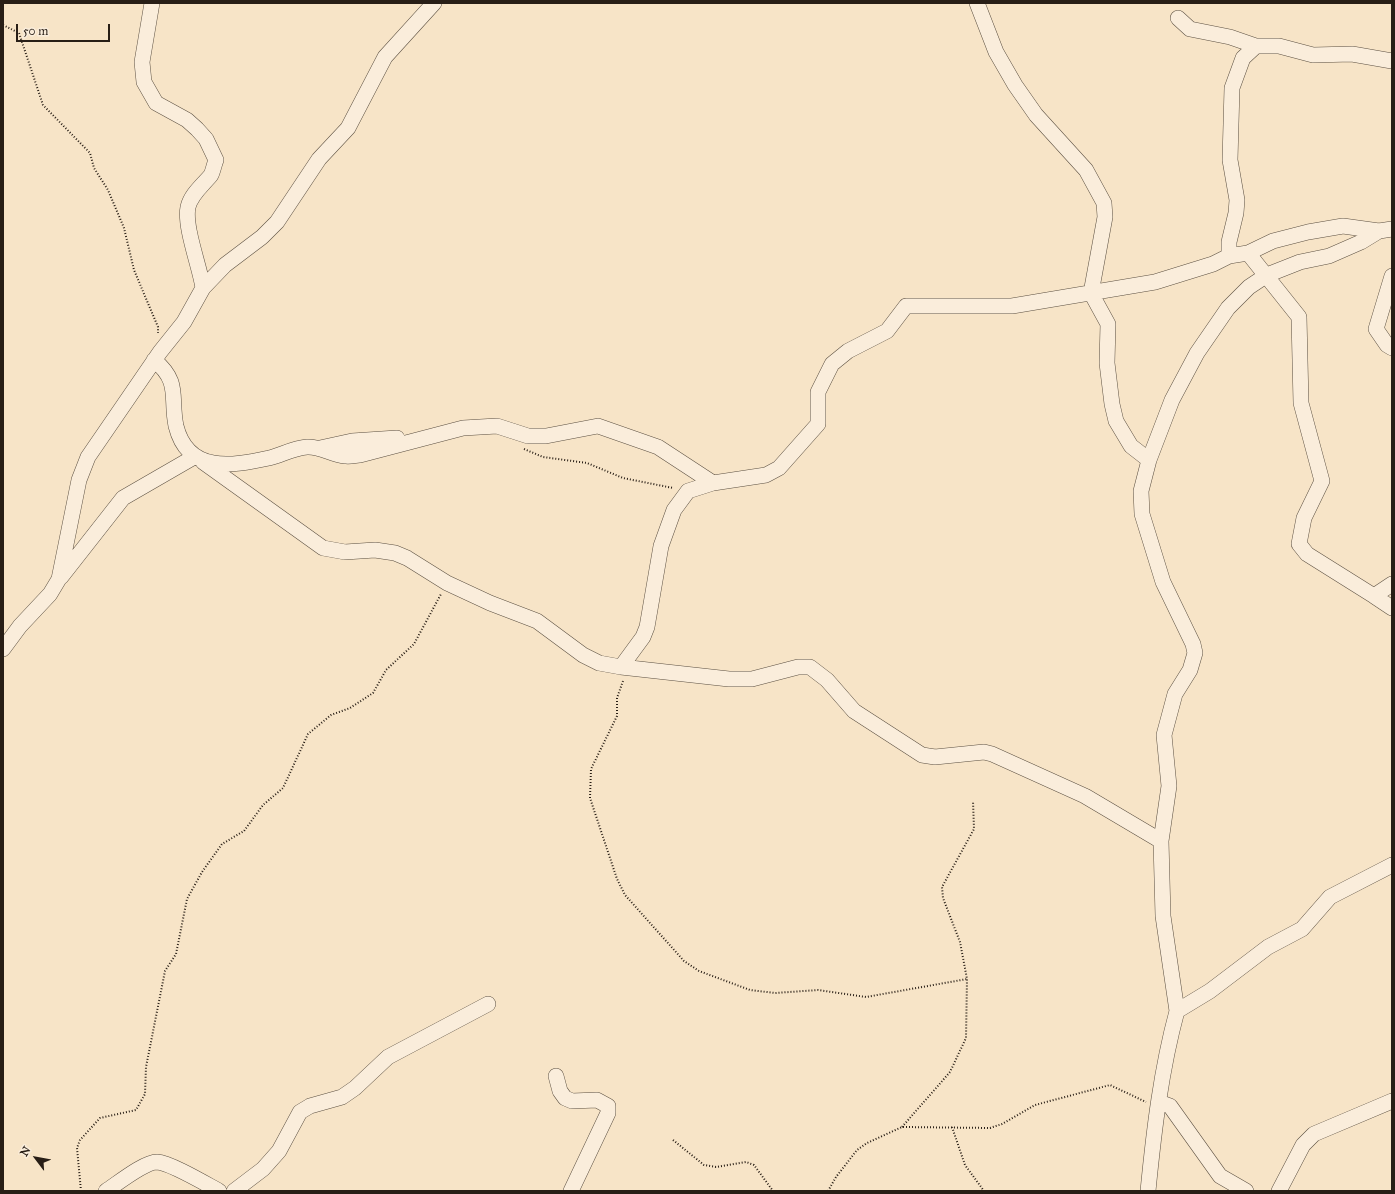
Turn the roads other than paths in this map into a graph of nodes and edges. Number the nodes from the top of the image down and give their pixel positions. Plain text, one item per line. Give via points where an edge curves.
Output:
1 (152, 3) edge
2 (434, 3) edge
3 (977, 3) edge
4 (1178, 18) dead end
5 (1256, 46) junction
6 (1392, 61) edge
7 (1386, 230) edge
8 (1248, 253) junction
9 (1229, 256) junction
10 (1267, 275) junction
11 (1392, 276) edge
12 (203, 288) junction
13 (1091, 293) junction
14 (1392, 348) edge
15 (157, 356) junction
16 (199, 459) junction
17 (1149, 460) junction
18 (713, 482) junction
19 (59, 579) junction
20 (1392, 584) edge
21 (1374, 596) junction
22 (1392, 608) edge
23 (3, 649) edge
24 (625, 668) junction
25 (1161, 841) junction
26 (1392, 865) edge
27 (488, 1004) dead end
28 (1177, 1011) junction
29 (556, 1076) dead end
30 (1392, 1101) edge
31 (1157, 1109) junction
32 (106, 1191) edge
33 (219, 1191) edge
34 (234, 1191) edge
35 (571, 1191) edge
36 (1148, 1191) edge
37 (1246, 1191) edge
38 (1279, 1191) edge

1 - 12 street via 142,62 144,82 156,103 187,120 197,129 216,160 212,174 196,191 188,207 189,231
2 - 12 street via 385,57 348,128 319,159 277,222 262,237 225,265
3 - 13 street via 996,52 1015,85 1036,115 1086,170 1104,203 1105,217
4 - 5 street via 1190,29 1230,37
5 - 6 street via 1279,46 1313,55 1352,54
5 - 9 street via 1243,58 1232,88 1230,160 1237,200
7 - 8 street via 1343,226 1274,241
7 - 10 street via 1329,256 1300,262
8 - 9 street
8 - 10 street
9 - 13 street via 1213,264 1155,282
10 - 17 street via 1249,287 1228,308 1197,353 1172,400
10 - 21 street via 1299,317 1301,404 1322,481 1304,518 1299,544 1307,554
11 - 14 street via 1376,329
12 - 15 street via 184,322
13 - 17 street via 1108,324 1107,363 1116,421 1131,446
13 - 18 street via 1012,306 906,306 887,331 848,351 832,364 818,392 818,424 780,468 766,475
15 - 16 street via 172,382 176,426 182,441
15 - 19 street via 88,457 79,480
16 - 18 street via 225,465 269,458 307,447 346,456 360,455 463,428 497,426 528,436 546,436 598,426 658,448
16 - 19 street via 123,498
16 - 24 street via 323,548 345,552 375,550 395,553 490,604 537,621 583,655 599,663
17 - 25 street via 1141,491 1142,514 1163,582 1195,653 1190,670 1175,694 1164,735 1169,786
18 - 24 street via 688,491 674,510 661,546 647,627
19 - 23 street via 50,594 20,626
20 - 21 street
21 - 22 street
24 - 25 street via 752,678 798,667 810,667 827,680 854,711 922,755 935,757 984,752 992,754 1084,796
25 - 28 street via 1163,916
26 - 28 street via 1330,897 1302,929 1268,947 1210,992
27 - 34 street via 388,1057 342,1097 310,1106 300,1112 279,1151 263,1169
28 - 31 street via 1166,1053
29 - 35 street via 565,1098 572,1101 597,1100 608,1106 608,1113
30 - 38 street via 1314,1134 1303,1145
31 - 36 street
31 - 37 street via 1170,1106 1220,1176
32 - 33 street via 144,1166 157,1162 186,1173

